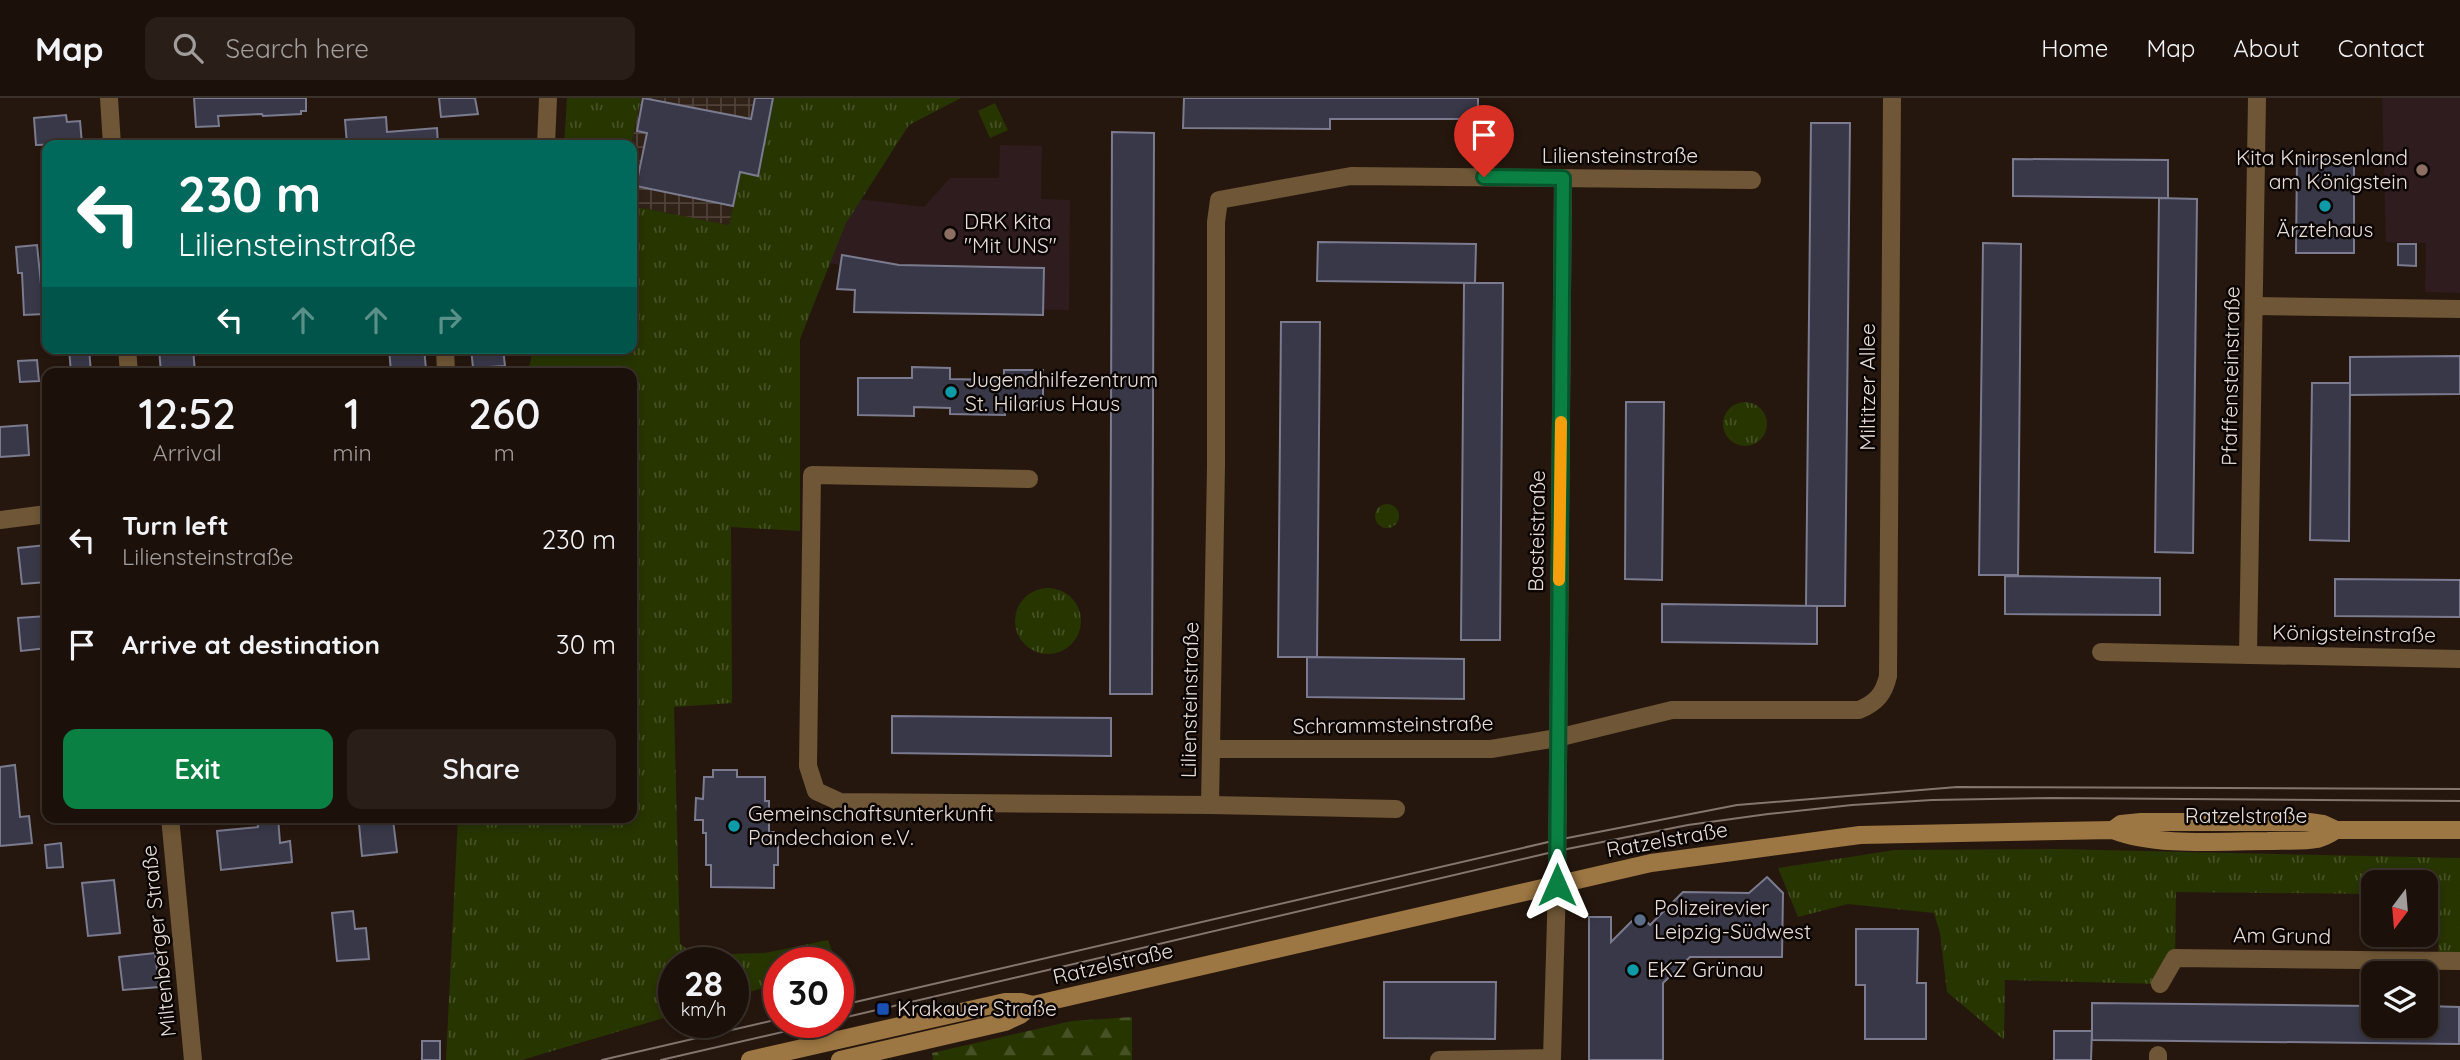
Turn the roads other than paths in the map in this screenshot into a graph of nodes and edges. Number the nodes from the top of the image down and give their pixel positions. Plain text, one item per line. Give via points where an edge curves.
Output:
1 (109, 98) edge
2 (548, 98) edge
3 (1892, 98) edge
4 (2257, 98) edge
5 (112, 140) edge
6 (545, 140) edge
7 (1563, 178) junction
8 (1752, 180) dead end
9 (2255, 306) junction
10 (2460, 309) edge
11 (1029, 480) dead end
12 (42, 515) edge
13 (0, 520) edge
14 (2101, 652) dead end
15 (2248, 655) junction
16 (2460, 659) edge
17 (1888, 676) joint
18 (1557, 738) junction
19 (1212, 750) junction
20 (1210, 805) junction
21 (1396, 809) dead end
22 (171, 823) edge
23 (2460, 831) edge
24 (1557, 885) junction
25 (2460, 961) edge
26 (2160, 984) dead end
27 (1033, 1005) junction
28 (1552, 1059) edge
29 (194, 1060) edge
30 (750, 1060) edge
31 (840, 1060) edge
32 (1440, 1060) edge

1 - 5 street
2 - 6 street
3 - 17 street, Miltitzer Allee
4 - 9 street, Pfaffensteinstraße
7 - 8 street, Liliensteinstraße
7 - 18 street, Basteistraße
7 - 19 street, Liliensteinstraße via 1351,176 1219,200
9 - 10 street
9 - 15 street, Pfaffensteinstraße
11 - 20 street, Liliensteinstraße via 812,475 808,766 816,791 840,802
12 - 13 street
14 - 15 street
15 - 16 street, Königsteinstraße
17 - 18 street, Schrammsteinstraße via 1880,697 1860,710 1672,710
18 - 19 street, Schrammsteinstraße via 1491,749
18 - 24 street, Basteistraße
19 - 20 street, Liliensteinstraße
20 - 21 street
22 - 29 street, Miltenberger Straße
23 - 24 main road, Ratzelstraße via 2336,830 2309,822 2219,821 2129,822 2113,830 1860,835 1651,863
24 - 27 main road, Ratzelstraße
24 - 28 street, Basteistraße
25 - 26 street, Am Grund via 2175,958
27 - 30 main road, Ratzelstraße via 1005,1002
27 - 31 main road, Ratzelstraße via 1005,1022
28 - 32 street

